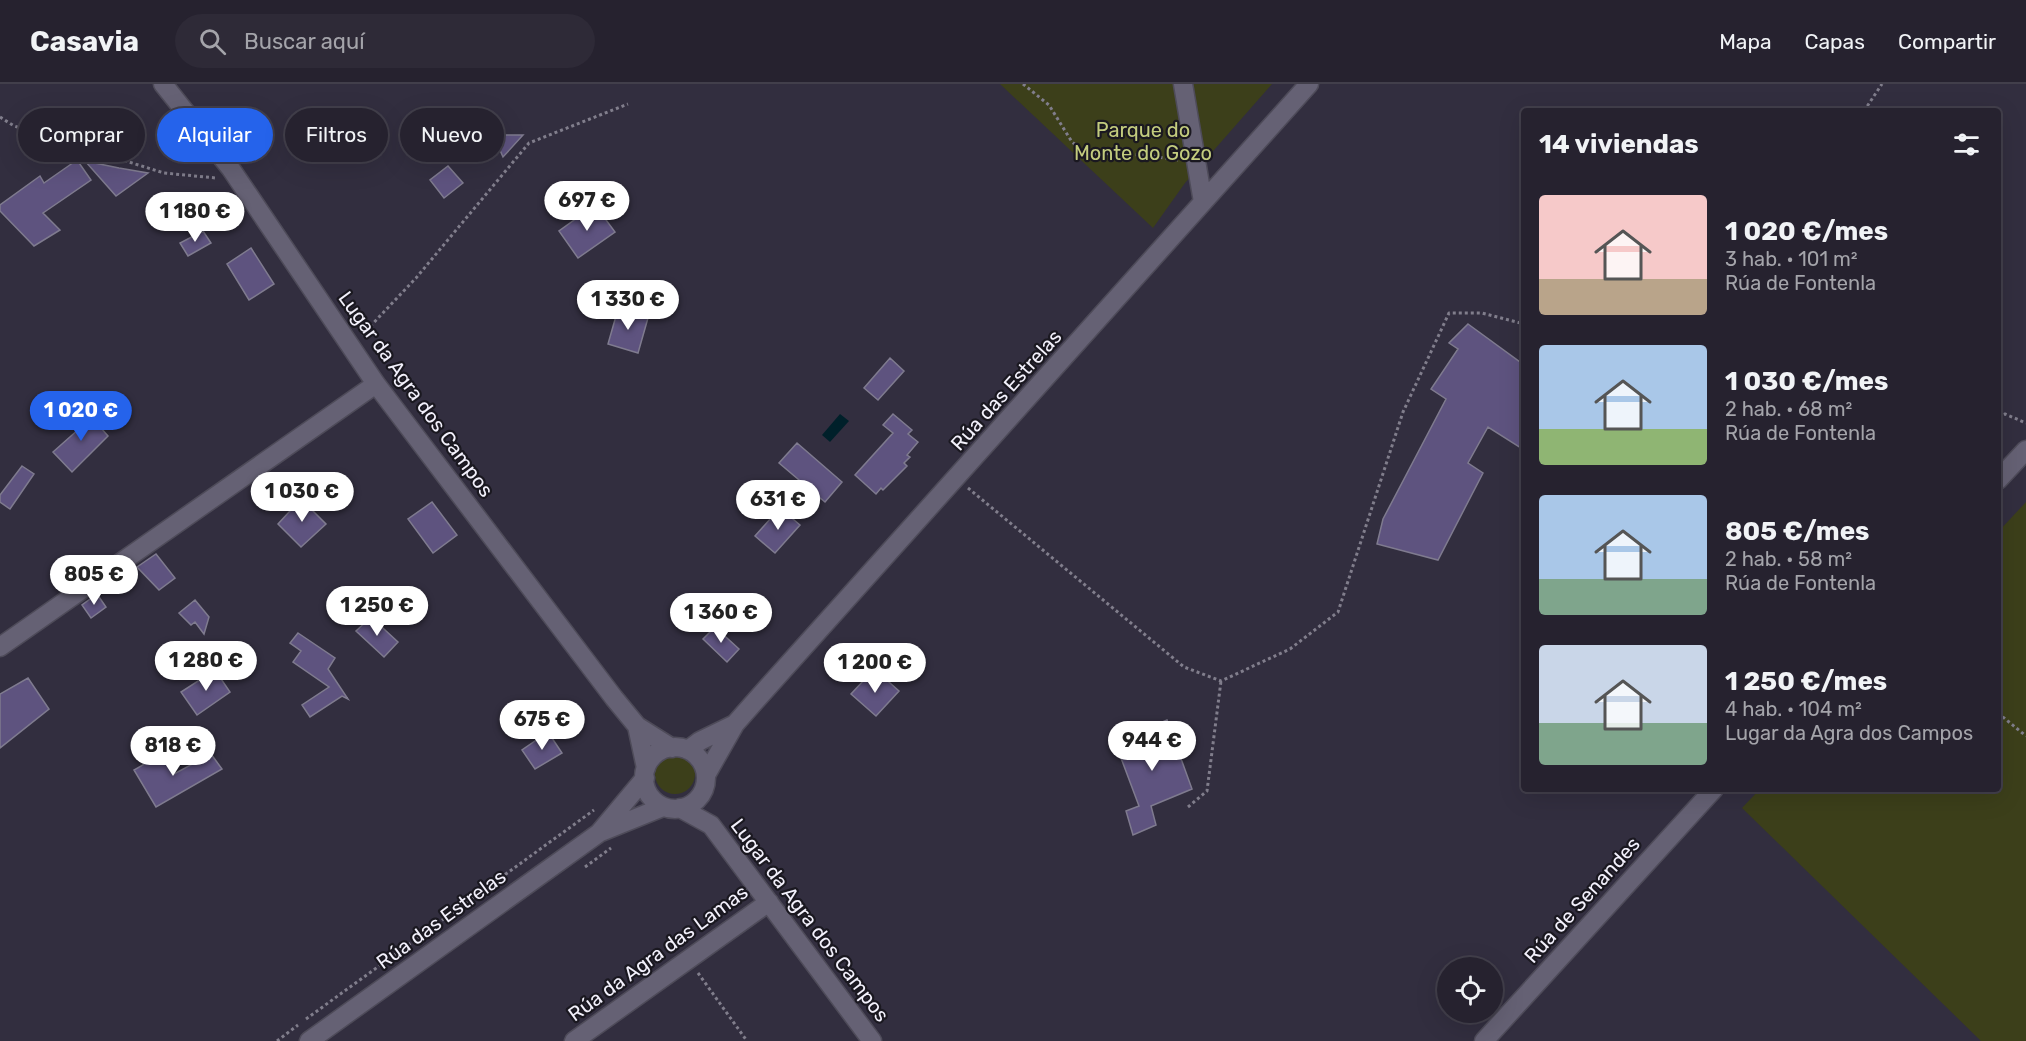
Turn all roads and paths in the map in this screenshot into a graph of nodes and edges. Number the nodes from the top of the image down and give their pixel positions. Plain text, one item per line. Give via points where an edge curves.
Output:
1 (163, 84) edge
2 (1023, 84) edge
3 (1182, 84) edge
4 (1309, 84) edge
5 (1882, 84) edge
6 (628, 104) dead end
7 (1865, 108) edge
8 (0, 117) edge
9 (1198, 163) junction
10 (231, 169) junction
11 (1203, 202) junction
12 (1521, 323) edge
13 (352, 345) junction
14 (376, 384) junction
15 (2001, 415) edge
16 (2026, 423) edge
17 (2026, 450) edge
18 (2001, 477) edge
19 (976, 496) dead end
20 (0, 647) edge
21 (1221, 681) junction
22 (2001, 715) edge
23 (735, 724) junction
24 (638, 726) junction
25 (2026, 736) edge
26 (680, 749) junction
27 (645, 773) junction
28 (705, 783) junction
29 (1711, 792) edge
30 (1188, 807) dead end
31 (596, 808) dead end
32 (672, 808) junction
33 (711, 825) junction
34 (599, 833) junction
35 (617, 843) dead end
36 (582, 869) dead end
37 (769, 902) junction
38 (689, 959) junction
39 (276, 1041) edge
40 (309, 1041) edge
41 (574, 1041) edge
42 (747, 1041) edge
43 (872, 1041) edge
44 (1484, 1041) edge

1 - 10 street, Lugar da Agra dos Campos
2 - 9 path via 1049,105 1072,142 1082,150
3 - 9 street
4 - 11 street, Rúa das Estrelas
5 - 7 path
6 - 13 path via 529,143 416,279
8 - 10 path via 14,126 164,173 216,178
9 - 11 street
10 - 13 street, Lugar da Agra dos Campos
11 - 23 street, Rúa das Estrelas
12 - 21 path via 1482,313 1449,313 1403,412 1338,612 1290,649
13 - 14 street, Lugar da Agra dos Campos
14 - 20 street
14 - 24 street, Lugar da Agra dos Campos
15 - 16 path
17 - 18 street
19 - 21 path via 1184,667
21 - 30 path via 1207,791
22 - 25 path
23 - 26 street, Rúa das Estrelas
23 - 28 street, Rúa das Estrelas
24 - 26 street, Lugar da Agra dos Campos
24 - 27 street, Lugar da Agra dos Campos
26 - 27 street via 656,754
26 - 28 street via 701,761
27 - 32 street via 648,794
27 - 34 street, Rúa das Estrelas
28 - 32 street via 694,802
28 - 33 street, Lugar da Agra dos Campos
29 - 44 street, Rúa de Senandes
31 - 39 path
32 - 33 street, Lugar da Agra dos Campos
32 - 34 street, Rúa das Estrelas
33 - 37 street, Lugar da Agra dos Campos
34 - 40 street, Rúa das Estrelas
35 - 36 path
37 - 38 street, Rúa da Agra das Lamas
37 - 43 street, Lugar da Agra dos Campos
38 - 41 street, Rúa da Agra das Lamas
38 - 42 path

